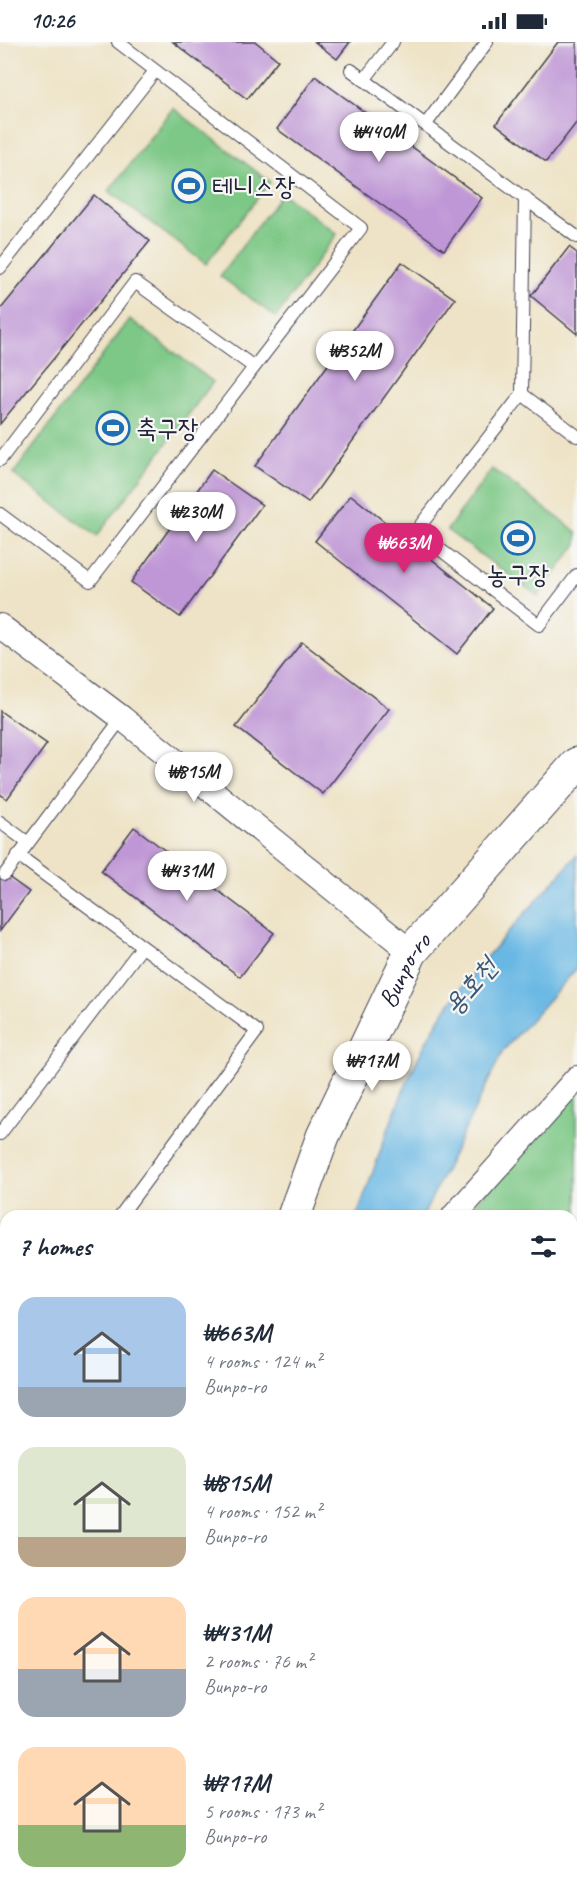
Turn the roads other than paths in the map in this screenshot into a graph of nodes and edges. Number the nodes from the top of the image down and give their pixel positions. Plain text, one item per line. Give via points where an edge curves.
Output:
1 (118, 42) edge
2 (393, 42) edge
3 (487, 42) edge
4 (351, 70) dead end
5 (155, 71) junction
6 (364, 80) junction
7 (426, 124) junction
8 (525, 197) junction
9 (577, 237) edge
10 (0, 268) edge
11 (254, 368) junction
12 (522, 394) junction
13 (577, 436) edge
14 (0, 460) edge
15 (0, 514) edge
16 (577, 576) edge
17 (0, 626) edge
18 (122, 718) junction
19 (577, 764) edge
20 (0, 822) edge
21 (27, 842) junction
22 (18, 855) junction
23 (5, 874) dead end
24 (142, 947) junction
25 (411, 952) junction
26 (577, 1078) edge
27 (0, 1134) edge
28 (124, 1210) edge
29 (296, 1210) edge
30 (459, 1210) edge

1 - 5 lane
2 - 6 lane
3 - 7 lane
4 - 6 lane
5 - 10 lane
5 - 11 lane via 361,228
6 - 7 lane
7 - 8 lane
8 - 9 lane
8 - 12 lane
11 - 14 lane via 135,282
11 - 15 lane via 90,581
12 - 13 lane
12 - 16 lane via 416,531 539,625
17 - 18 street
18 - 21 lane
18 - 25 street
19 - 25 main road, Bunpo-ro
20 - 21 lane
21 - 22 lane
22 - 23 lane
22 - 24 lane
24 - 27 lane
24 - 28 lane via 257,1031
25 - 29 main road, Bunpo-ro via 323,1136
26 - 30 street

